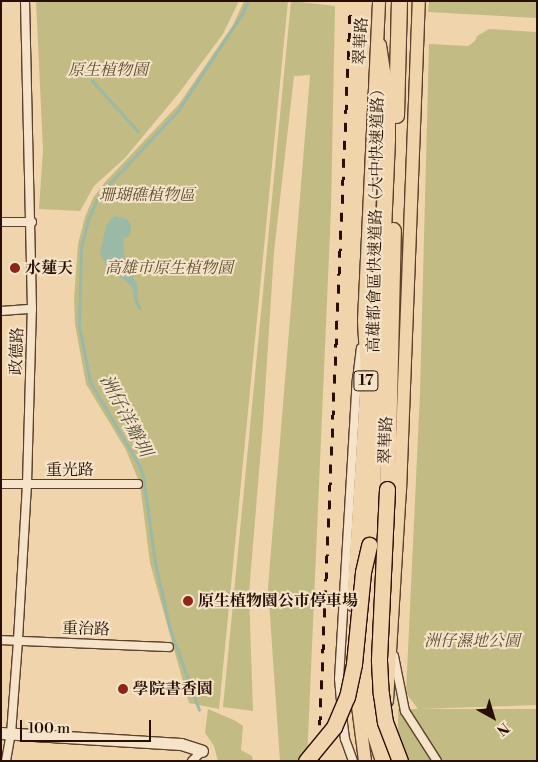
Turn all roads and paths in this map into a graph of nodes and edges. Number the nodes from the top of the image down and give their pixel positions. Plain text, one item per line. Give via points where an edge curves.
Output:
1 (25, 1) edge
2 (379, 1) edge
3 (399, 1) edge
4 (419, 1) edge
5 (378, 45) junction
6 (1, 222) edge
7 (32, 222) junction
8 (32, 308) junction
9 (1, 311) edge
10 (364, 322) junction
11 (1, 484) edge
12 (27, 484) junction
13 (138, 484) dead end
14 (369, 544) junction
15 (1, 640) edge
16 (18, 640) junction
17 (391, 641) junction
18 (169, 647) dead end
19 (6, 734) edge
20 (201, 758) edge
21 (6, 761) edge
22 (192, 761) edge
23 (306, 761) edge
24 (353, 761) edge
25 (365, 761) edge
26 (383, 761) edge
27 (400, 761) edge
28 (437, 761) edge

1 - 7 street, 政德路
2 - 5 main road, 翠華路 / 17
3 - 27 highway, 高雄都會區快速道路（大中快速道路）, bridge via 387,489 379,661 385,722
4 - 17 main road, 翠華路 via 401,471
5 - 10 main road, 翠華路 / 17
5 - 14 highway, 高雄都會區快速道路（大中快速道路） via 387,104 387,140
6 - 7 street
7 - 8 street, 政德路
8 - 9 street
8 - 12 street, 政德路
10 - 24 street, 翠華路 via 357,380 339,680 345,739
10 - 25 main road, 翠華路 / 17 via 367,375 350,647
11 - 12 street, 重光路
12 - 13 street, 重光路
12 - 16 street, 政德路
14 - 23 highway, bridge via 347,696 334,727
14 - 26 highway, 高雄都會區快速道路（大中快速道路）, bridge via 371,575 364,664 369,717
15 - 16 street, 重治路
16 - 18 street, 重治路
16 - 19 street, 政德路
17 - 26 main road, 翠華路
17 - 28 street, 翠華路 via 405,711
19 - 20 street via 181,744
19 - 21 street, 政德路
20 - 22 street

